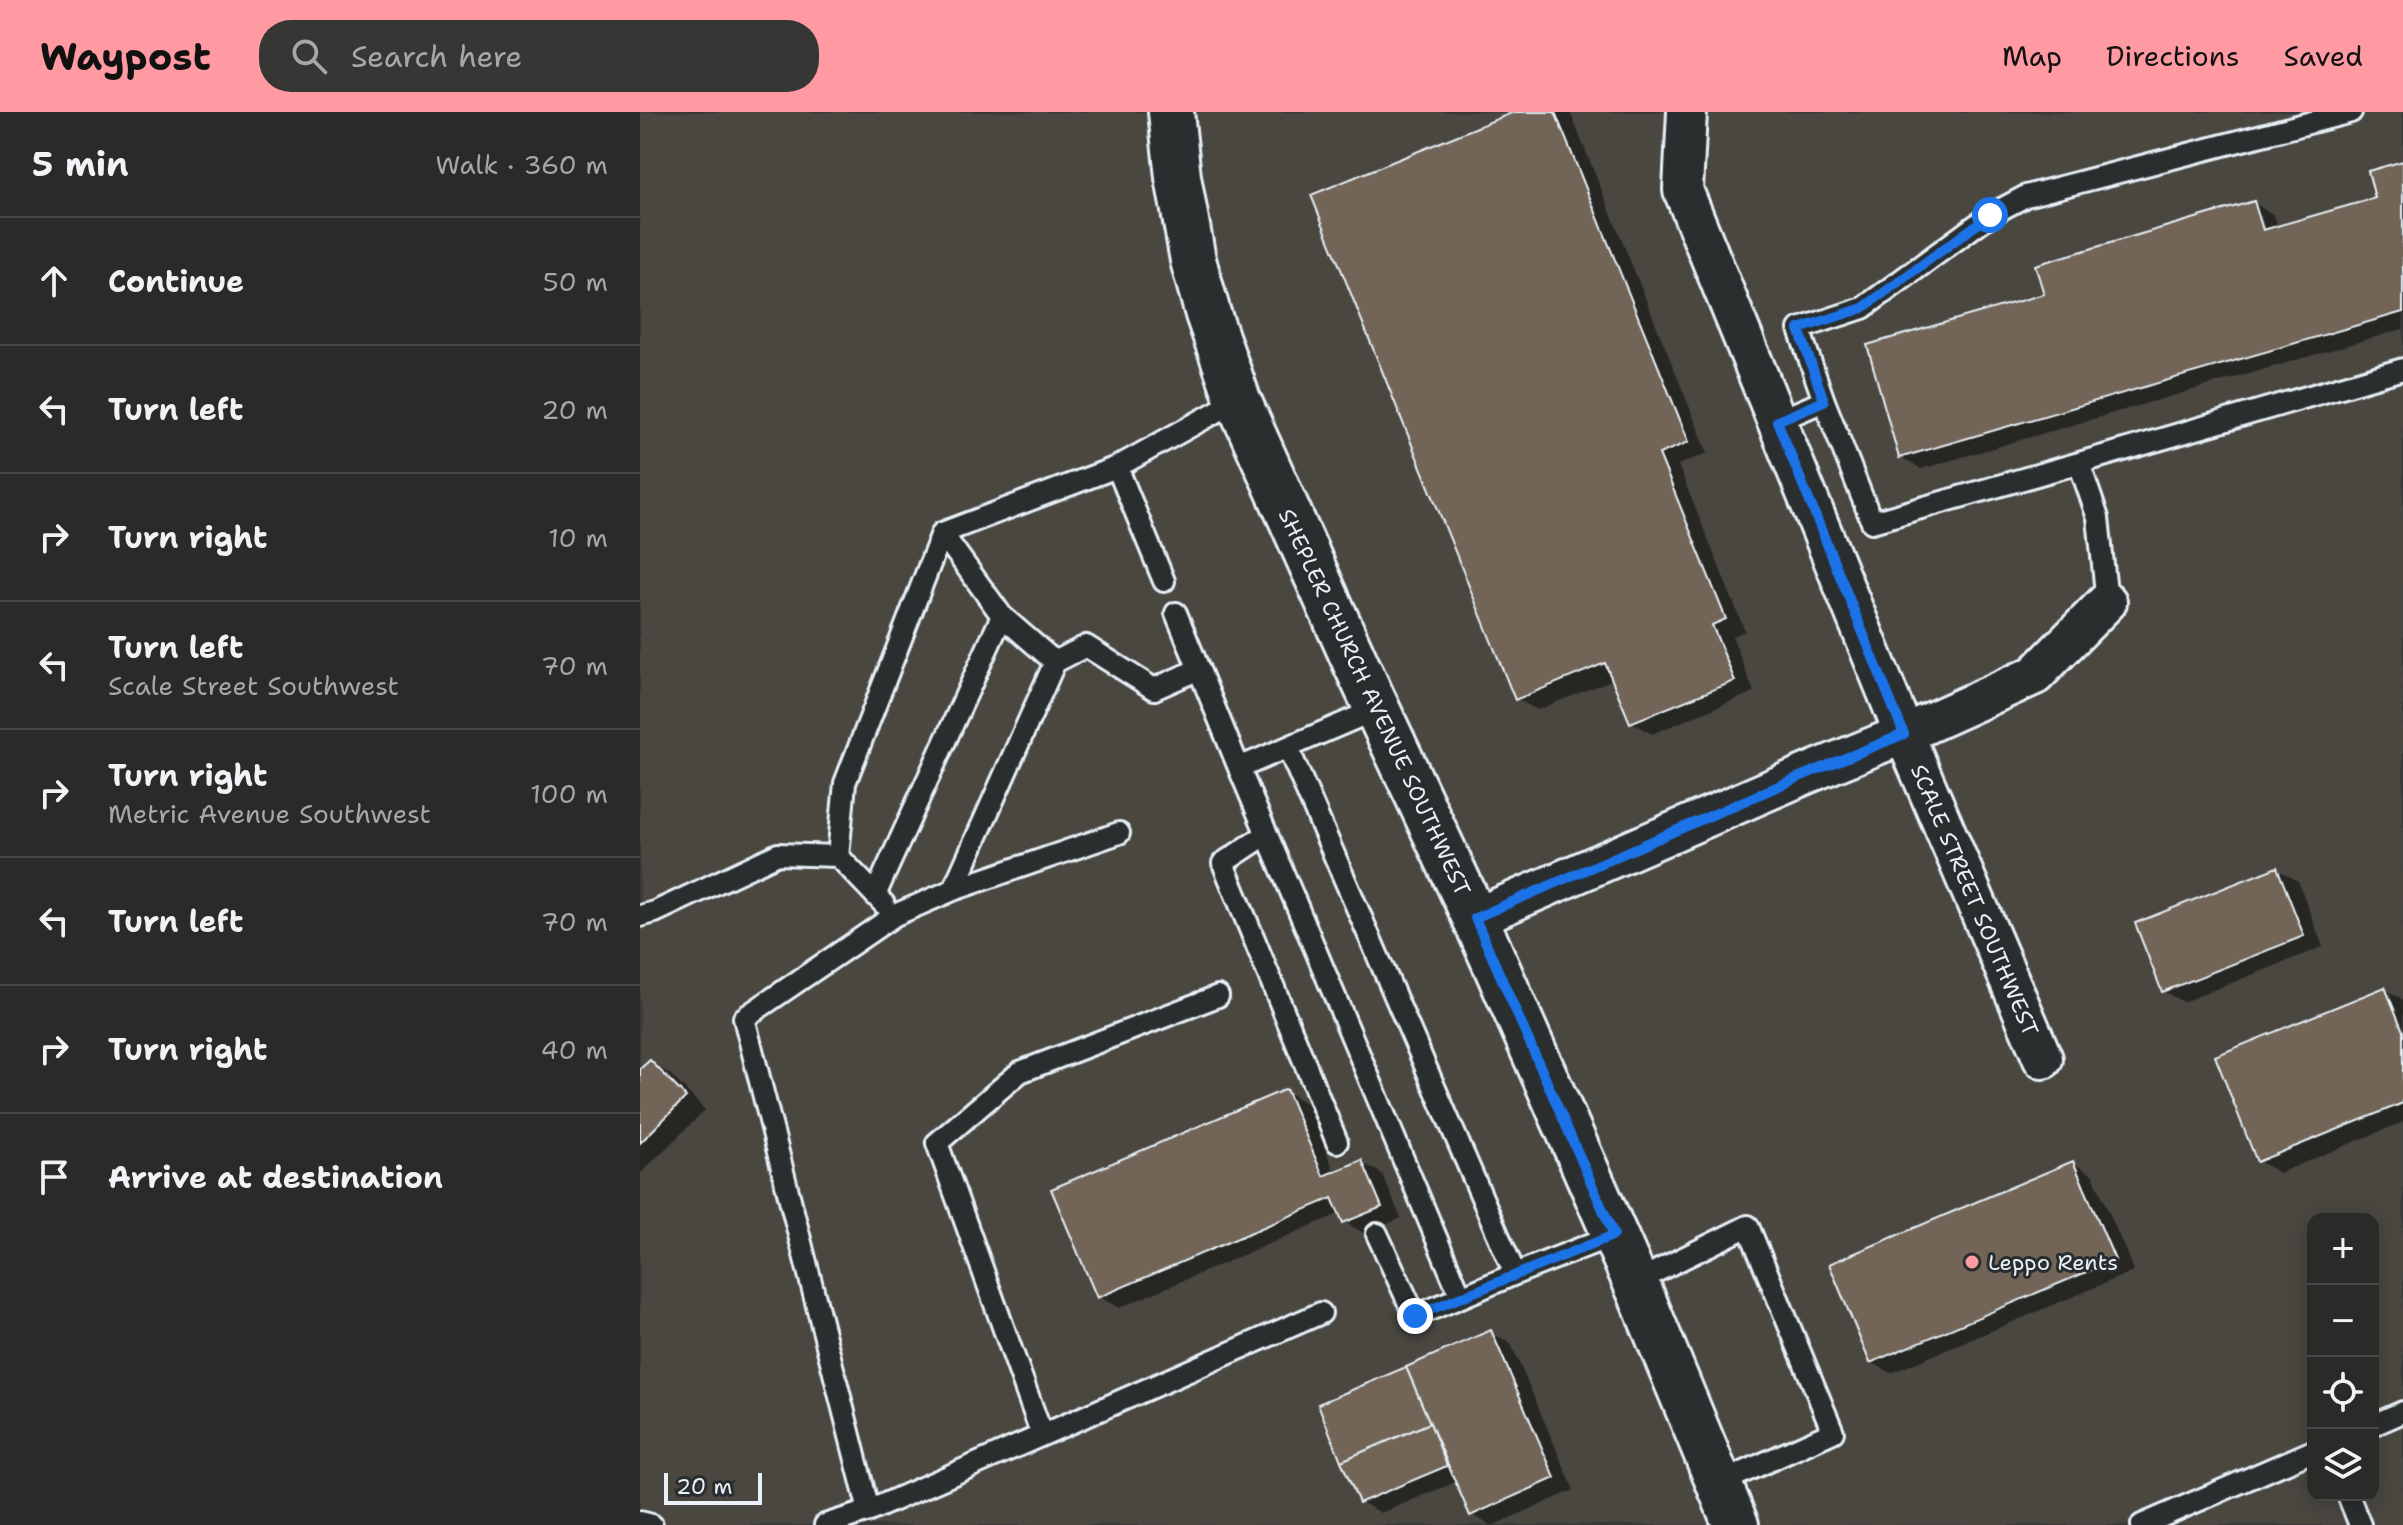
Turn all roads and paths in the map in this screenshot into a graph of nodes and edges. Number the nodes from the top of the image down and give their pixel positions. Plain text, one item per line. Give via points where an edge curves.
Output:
1 (1171, 112) edge
2 (1687, 112) edge
3 (2351, 112) edge
4 (2403, 369) edge
5 (1238, 400) junction
6 (1824, 401) junction
7 (1777, 421) junction
8 (2079, 463) junction
9 (1117, 467) junction
10 (942, 533) junction
11 (1164, 581) dead end
12 (2107, 602) joint
13 (1176, 613) dead end
14 (1002, 616) junction
15 (1055, 662) junction
16 (1199, 669) junction
17 (1377, 709) junction
18 (1904, 734) junction
19 (1288, 748) junction
20 (1239, 768) junction
21 (1119, 833) dead end
22 (1267, 834) junction
23 (838, 856) junction
24 (953, 890) junction
25 (875, 895) junction
26 (895, 915) junction
27 (640, 916) edge
28 (1475, 918) junction
29 (1218, 996) dead end
30 (2043, 1059) dead end
31 (1337, 1142) dead end
32 (1377, 1234) dead end
33 (1614, 1235) junction
34 (1515, 1274) junction
35 (1635, 1282) junction
36 (1461, 1297) junction
37 (1321, 1313) dead end
38 (2403, 1412) edge
39 (2379, 1422) edge
40 (1042, 1435) junction
41 (2307, 1454) edge
42 (1720, 1483) junction
43 (2350, 1501) edge
44 (869, 1511) junction
45 (640, 1522) edge
46 (652, 1525) edge
47 (825, 1525) edge
48 (1736, 1525) edge
49 (2142, 1525) edge
50 (2360, 1525) edge

1 - 5 street, SHEPLER CHURCH AVENUE SOUTHWEST via 1193,260
2 - 7 street, SCALE STREET SOUTHWEST via 1683,190
3 - 6 lane via 2026,196 1990,215 1863,308 1799,329
4 - 8 lane
5 - 9 lane
5 - 17 street, SHEPLER CHURCH AVENUE SOUTHWEST
6 - 7 lane
6 - 8 lane via 1872,522
7 - 18 street, SCALE STREET SOUTHWEST
8 - 12 lane via 2098,518
9 - 10 lane
9 - 11 lane
10 - 14 lane
10 - 23 lane via 845,783
12 - 18 street via 2035,675
13 - 16 lane
14 - 15 lane
14 - 25 lane
15 - 16 lane via 1086,646 1154,689
15 - 24 lane
16 - 20 lane
17 - 19 lane
17 - 28 street, SHEPLER CHURCH AVENUE SOUTHWEST
18 - 28 street
18 - 30 street, SCALE STREET SOUTHWEST
19 - 20 lane
19 - 34 lane
20 - 22 lane
21 - 24 lane
22 - 31 lane via 1223,863
22 - 36 lane
23 - 25 lane
23 - 27 lane via 778,854
24 - 26 lane
25 - 26 lane
26 - 44 lane via 744,1018
28 - 33 street, SHEPLER CHURCH AVENUE SOUTHWEST
29 - 40 lane via 1020,1072 937,1143
32 - 36 lane via 1415,1316
33 - 34 lane
33 - 35 street, SHEPLER CHURCH AVENUE SOUTHWEST
34 - 36 lane
35 - 42 street, SHEPLER CHURCH AVENUE SOUTHWEST
35 - 42 lane via 1748,1226 1833,1432
37 - 40 lane
38 - 39 lane
40 - 44 lane
41 - 49 lane
42 - 48 street, SHEPLER CHURCH AVENUE SOUTHWEST
43 - 50 lane
44 - 47 lane
45 - 46 lane

